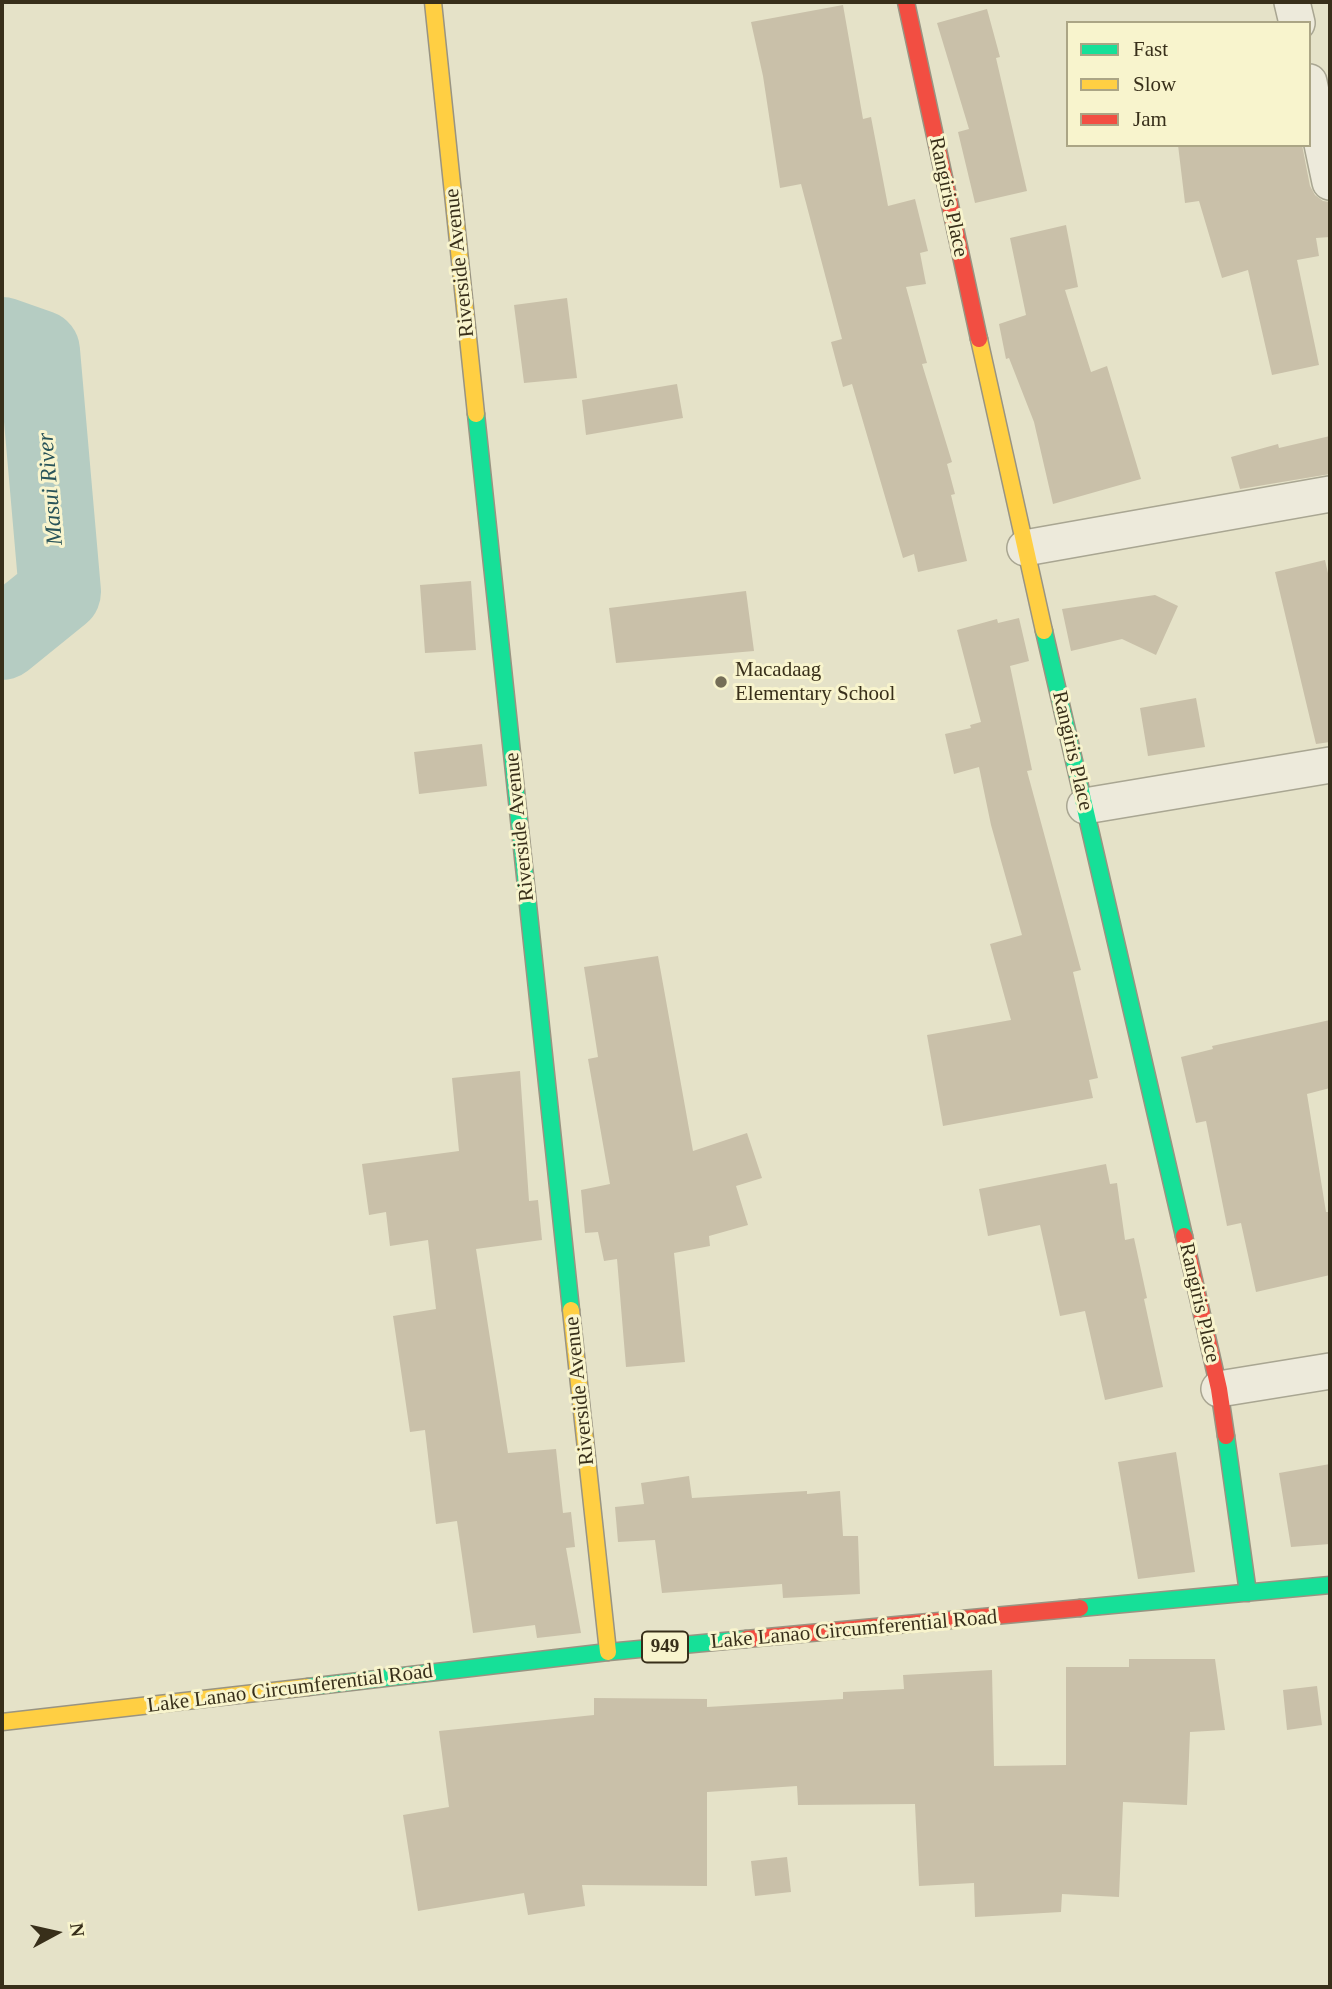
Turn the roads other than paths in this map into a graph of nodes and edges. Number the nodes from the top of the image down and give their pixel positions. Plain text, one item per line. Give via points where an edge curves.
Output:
1 (433, 2) edge
2 (905, 2) edge
3 (1292, 2) edge
4 (1297, 21) edge
5 (1311, 92) edge
6 (1330, 182) edge
7 (1330, 494) edge
8 (1025, 548) junction
9 (1330, 765) edge
10 (1085, 806) junction
11 (1330, 1371) edge
12 (1219, 1389) junction
13 (1330, 1585) edge
14 (1248, 1593) junction
15 (608, 1652) junction
16 (2, 1722) edge

1 - 15 street, Riverside Avenue
2 - 8 street, Rangiris Place
3 - 4 street
5 - 6 street
7 - 8 street
8 - 10 street, Rangiris Place
9 - 10 street
10 - 12 street, Rangiris Place
11 - 12 street, Rangiris Place
12 - 14 street
13 - 14 street, Lake Lanao Circumferential Road / 949
14 - 15 street, Lake Lanao Circumferential Road / 949
15 - 16 street, Lake Lanao Circumferential Road / 949

